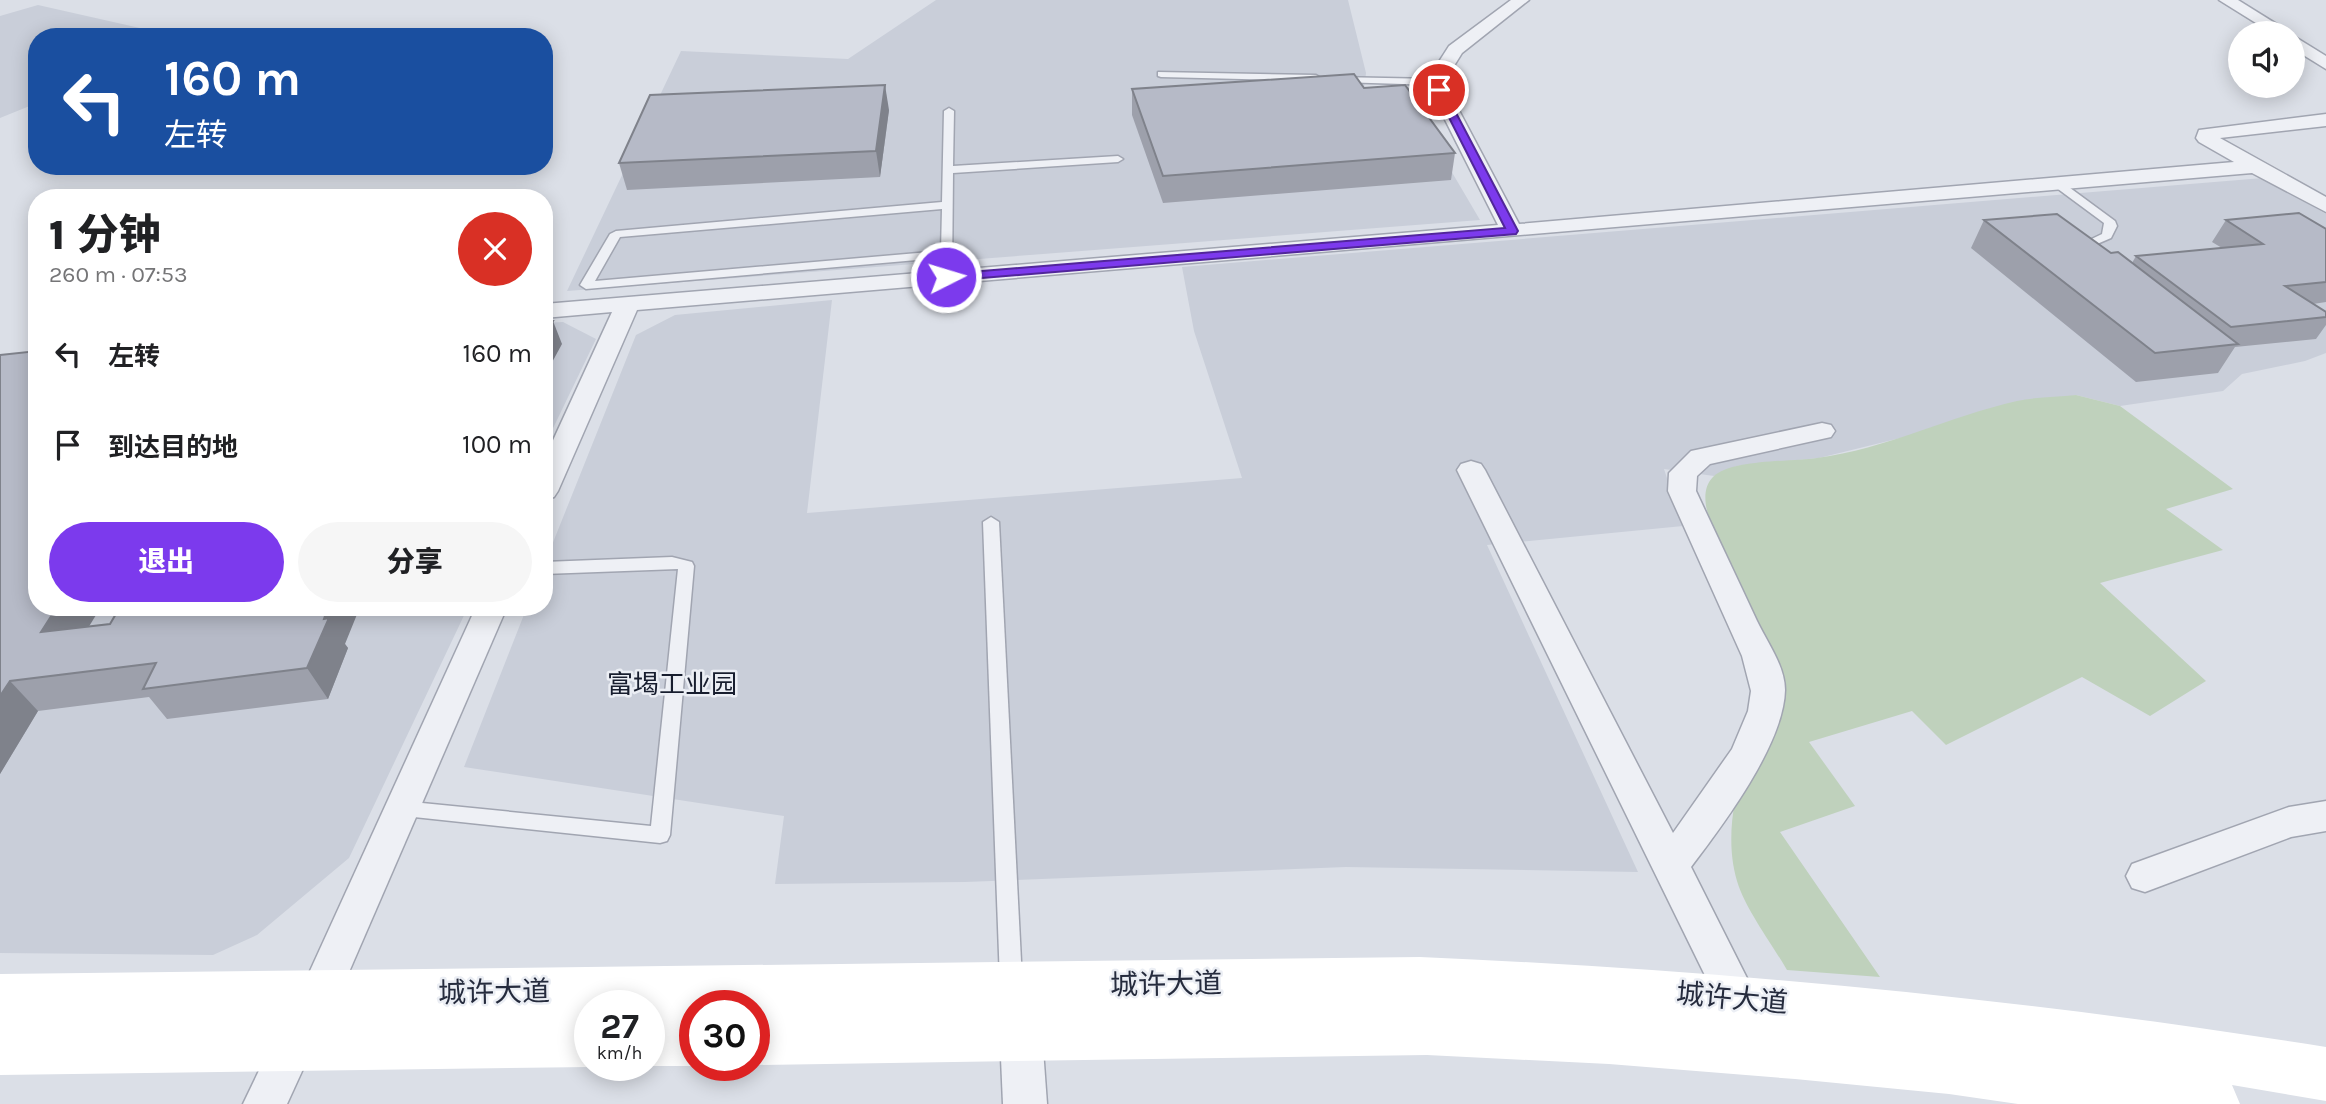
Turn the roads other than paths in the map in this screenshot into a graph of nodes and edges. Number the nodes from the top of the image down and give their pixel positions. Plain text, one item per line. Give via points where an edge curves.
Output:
1 (1521, 0) edge
2 (2227, 0) edge
3 (2263, 21) edge
4 (2305, 49) edge
5 (2326, 64) edge
6 (1161, 74) dead end
7 (1435, 82) junction
8 (949, 111) dead end
9 (2326, 120) edge
10 (1118, 159) dead end
11 (2258, 166) junction
12 (948, 170) junction
13 (2058, 184) junction
14 (948, 205) junction
15 (2326, 206) edge
16 (1512, 231) junction
17 (947, 254) junction
18 (2094, 266) edge
19 (946, 277) junction
20 (628, 304) junction
21 (553, 310) edge
22 (1822, 431) dead end
23 (1471, 470) dead end
24 (553, 471) edge
25 (991, 522) dead end
26 (553, 568) edge
27 (488, 616) edge
28 (402, 809) junction
29 (2326, 816) edge
30 (1670, 865) junction
31 (2145, 877) dead end
32 (319, 995) junction
33 (1737, 998) junction
34 (0, 999) edge
35 (1016, 1010) junction
36 (770, 1037) edge
37 (574, 1041) edge
38 (293, 1045) junction
39 (0, 1049) edge
40 (2326, 1074) edge
41 (265, 1104) edge
42 (1025, 1104) edge
43 (2212, 1104) edge

1 - 7 street via 1455,50
2 - 3 street
4 - 5 street
6 - 7 lane
7 - 16 street
8 - 12 lane
9 - 11 street via 2206,134
10 - 12 lane
11 - 13 street
11 - 15 street
12 - 14 lane
13 - 16 street
13 - 18 lane via 2109,220 2107,236 2082,249
14 - 17 lane
14 - 17 lane via 616,234 586,285
16 - 19 street
17 - 19 lane
19 - 20 street
20 - 21 street
20 - 24 street
22 - 30 street via 1701,457 1683,473 1682,491 1759,658 1769,690 1762,720 1744,758 1698,831
23 - 30 street
25 - 35 lane
26 - 28 lane via 672,562 686,566 660,835
27 - 28 street
28 - 32 street
29 - 31 street via 2290,822
30 - 33 street
32 - 34 main road, 城许大道
32 - 35 main road, 城许大道
33 - 35 main road, 城许大道 via 1420,981
33 - 40 main road, 城许大道 via 2088,1036
35 - 36 main road, 城许大道
35 - 42 street
35 - 43 main road, 城许大道 via 1609,1038 1795,1052 1949,1067
37 - 38 main road, 城许大道
38 - 39 main road, 城许大道
38 - 41 street

